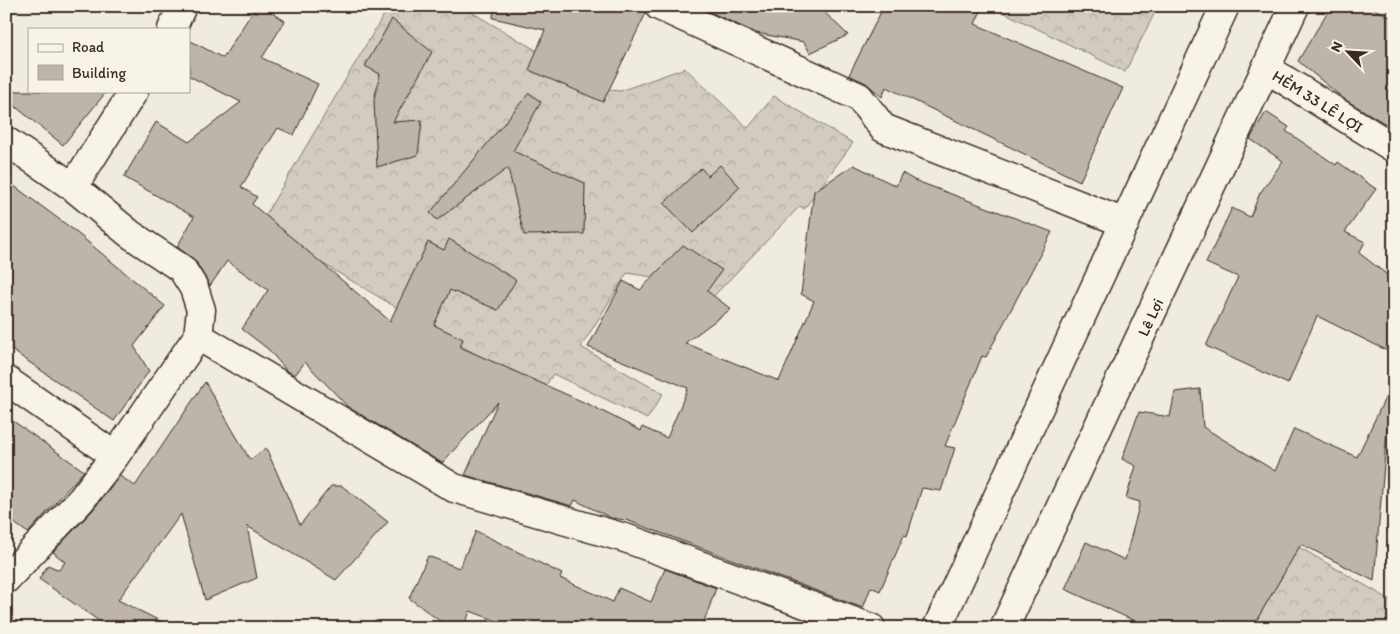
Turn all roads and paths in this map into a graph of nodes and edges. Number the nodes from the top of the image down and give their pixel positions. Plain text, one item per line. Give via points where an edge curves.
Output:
1 (182, 6) edge
2 (659, 6) edge
3 (1226, 6) edge
4 (1295, 6) edge
5 (172, 28) edge
6 (1267, 70) junction
7 (133, 92) edge
8 (6, 141) edge
9 (1394, 148) edge
10 (73, 187) junction
11 (1125, 223) junction
12 (198, 336) junction
13 (6, 380) edge
14 (116, 456) junction
15 (6, 579) edge
16 (871, 628) edge
17 (937, 628) edge
18 (1004, 628) edge

1 - 5 street
2 - 11 street via 859,97 883,128
3 - 11 street
4 - 6 street, Lê Lợi
6 - 9 street, HẺM 33 LÊ LỢI
6 - 18 street, Lê Lợi
7 - 10 street
8 - 10 street
10 - 12 street via 130,234 182,269 194,288 201,310
11 - 17 street
12 - 14 street
12 - 16 street via 454,488 628,539
13 - 14 street
14 - 15 street via 81,500

